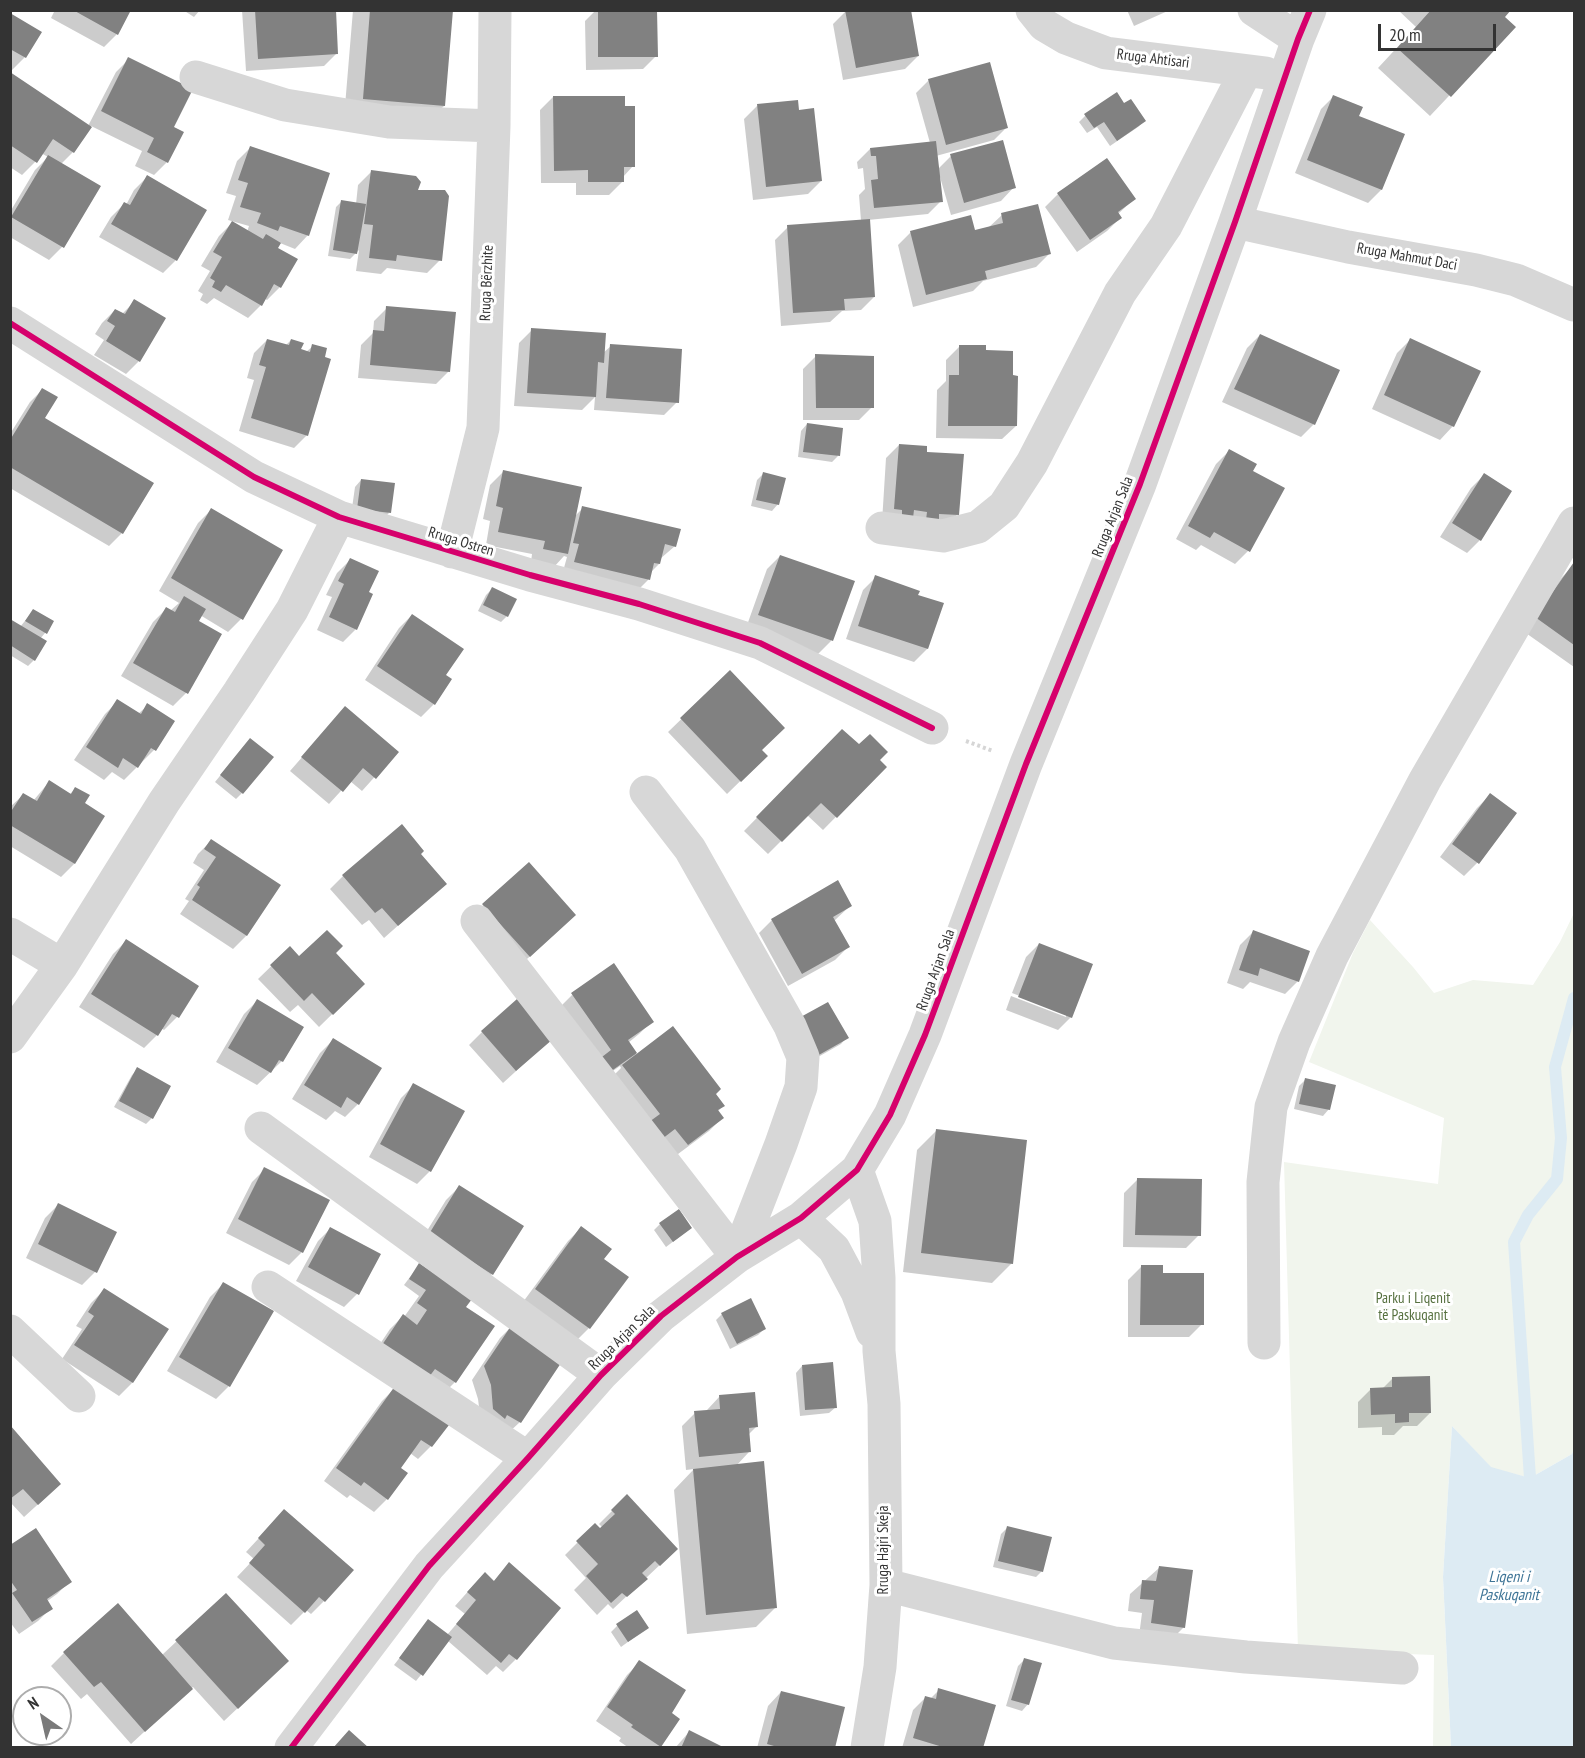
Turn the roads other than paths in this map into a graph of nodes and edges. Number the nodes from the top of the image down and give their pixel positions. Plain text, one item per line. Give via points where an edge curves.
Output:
1 (495, 10) edge
2 (1032, 10) edge
3 (1254, 10) edge
4 (1304, 25) edge
5 (1246, 71) junction
6 (1286, 76) junction
7 (196, 77) dead end
8 (494, 126) junction
9 (1235, 222) junction
10 (1575, 304) edge
11 (10, 323) edge
12 (339, 517) junction
13 (1575, 523) edge
14 (882, 528) dead end
15 (452, 552) junction
16 (932, 728) road end
17 (646, 792) dead end
18 (477, 921) dead end
19 (10, 934) edge
20 (62, 965) junction
21 (10, 1037) edge
22 (261, 1128) dead end
23 (857, 1170) junction
24 (801, 1218) junction
25 (737, 1257) junction
26 (268, 1287) dead end
27 (10, 1331) edge
28 (1264, 1343) dead end
29 (879, 1351) junction
30 (601, 1375) junction
31 (79, 1396) dead end
32 (528, 1458) junction
33 (886, 1585) junction
34 (1402, 1668) dead end
35 (291, 1748) edge
36 (867, 1748) edge

1 - 8 street, Rruga Bërzhite
2 - 5 street, Rruga Ahtisari via 1044,25 1066,38 1106,53
3 - 4 street
4 - 6 street, Rruga Arjan Sala
5 - 6 street, Rruga Ahtisari
5 - 14 street via 1166,226 1120,293 1032,463 1004,506 978,527 944,536
6 - 9 street, Rruga Arjan Sala
7 - 8 street via 285,105 319,111 389,122
8 - 15 street, Rruga Bërzhite via 483,428
9 - 10 street, Rruga Mahmut Daci via 1506,277
9 - 23 street, Rruga Arjan Sala via 1140,484 1026,764 925,1035 890,1115
11 - 12 street, Rruga Ostren via 254,477
12 - 15 street, Rruga Ostren
12 - 20 street via 292,610 164,802
13 - 28 street via 1425,780 1332,956 1294,1042 1271,1107 1264,1172
15 - 16 street, Rruga Ostren via 639,604 760,643
17 - 25 street via 690,849 790,1026 803,1057 801,1088
18 - 25 street
19 - 20 street
20 - 21 street
22 - 30 street
23 - 24 street, Rruga Arjan Sala
23 - 29 street, Rruga Hajri Skeja via 875,1221
24 - 25 street, Rruga Arjan Sala
24 - 29 street, Rruga Hajri Skeja via 834,1249 857,1292
25 - 30 street, Rruga Arjan Sala via 661,1316
26 - 32 street
27 - 31 street
29 - 33 street, Rruga Hajri Skeja via 884,1404
30 - 32 street, Rruga Arjan Sala
32 - 35 street, Rruga Arjan Sala via 429,1566
33 - 34 street via 1114,1643
33 - 36 street, Rruga Hajri Skeja via 880,1667

